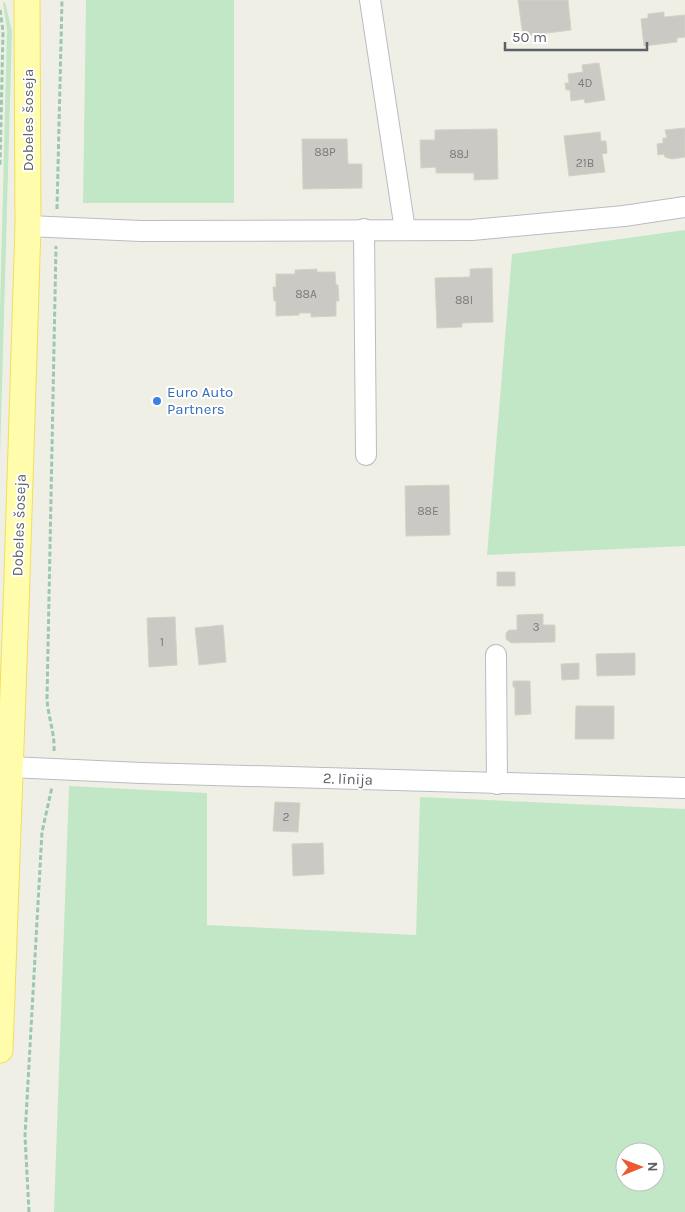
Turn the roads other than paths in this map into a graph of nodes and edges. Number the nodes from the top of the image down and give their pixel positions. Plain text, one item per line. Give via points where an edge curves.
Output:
1 (28, 0) edge
2 (370, 0) edge
3 (685, 207) edge
4 (28, 226) junction
5 (364, 229) junction
6 (405, 230) junction
7 (366, 455) dead end
8 (8, 608) edge
9 (496, 655) dead end
10 (10, 767) junction
11 (497, 784) junction
12 (685, 788) edge
13 (0, 1050) edge

1 - 4 main road, Dobeles šoseja
2 - 6 street
3 - 6 street via 472,230
4 - 5 street via 141,231
4 - 8 main road, Dobeles šoseja
5 - 6 street
5 - 7 street
8 - 10 main road, Dobeles šoseja
9 - 11 street
10 - 11 street, 2. līnija
10 - 13 main road, Dobeles šoseja
11 - 12 street, 2. līnija

